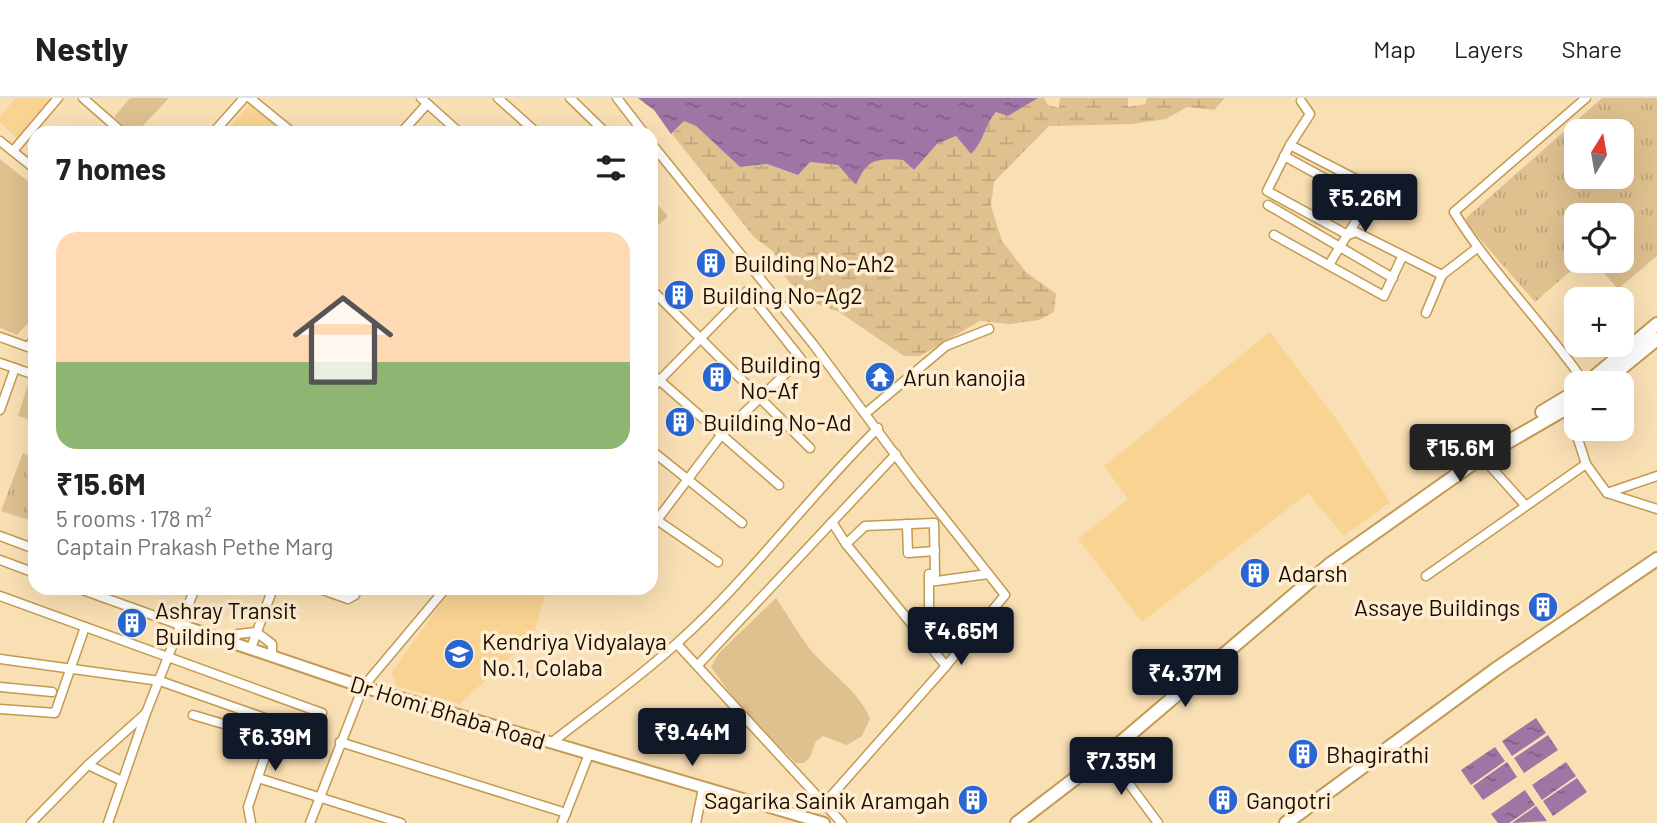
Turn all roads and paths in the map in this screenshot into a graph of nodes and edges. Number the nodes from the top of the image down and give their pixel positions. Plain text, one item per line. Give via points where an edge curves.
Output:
1 (58, 98) edge
2 (83, 98) edge
3 (244, 98) edge
4 (250, 98) edge
5 (498, 98) edge
6 (570, 98) edge
7 (617, 98) edge
8 (1586, 98) edge
9 (1301, 100) dead end
10 (424, 101) edge
11 (34, 126) edge
12 (115, 126) edge
13 (220, 126) edge
14 (284, 126) edge
15 (406, 126) edge
16 (452, 126) edge
17 (529, 126) edge
18 (595, 126) edge
19 (639, 126) edge
20 (28, 133) edge
21 (0, 141) edge
22 (1290, 145) junction
23 (13, 151) junction
24 (658, 152) edge
25 (1284, 156) junction
26 (28, 164) edge
27 (1368, 202) junction
28 (1268, 205) dead end
29 (1274, 234) dead end
30 (1348, 235) junction
31 (1339, 248) junction
32 (1477, 248) junction
33 (1402, 257) junction
34 (1329, 265) junction
35 (1441, 275) junction
36 (1393, 278) junction
37 (658, 296) edge
38 (1426, 313) dead end
39 (1657, 324) edge
40 (989, 329) dead end
41 (0, 337) edge
42 (700, 338) junction
43 (1657, 338) edge
44 (28, 346) edge
45 (0, 363) edge
46 (15, 368) junction
47 (1577, 371) edge
48 (1600, 371) edge
49 (1617, 371) edge
50 (28, 372) edge
51 (659, 380) joint
52 (761, 398) junction
53 (1564, 399) edge
54 (0, 410) edge
55 (1564, 410) edge
56 (866, 413) junction
57 (878, 428) junction
58 (722, 434) junction
59 (1581, 441) edge
60 (810, 448) dead end
61 (896, 454) junction
62 (658, 456) edge
63 (1482, 457) junction
64 (1586, 464) junction
65 (1657, 476) edge
66 (687, 479) junction
67 (779, 485) dead end
68 (1608, 493) junction
69 (1525, 505) junction
70 (1657, 509) edge
71 (658, 513) edge
72 (658, 521) edge
73 (832, 522) junction
74 (742, 523) dead end
75 (906, 524) junction
76 (0, 536) edge
77 (846, 544) junction
78 (28, 546) edge
79 (935, 551) junction
80 (1657, 559) edge
81 (0, 560) edge
82 (718, 562) dead end
83 (1329, 565) junction
84 (28, 570) edge
85 (988, 574) junction
86 (1426, 576) dead end
87 (929, 582) junction
88 (96, 595) edge
89 (192, 595) edge
90 (270, 595) edge
91 (337, 595) edge
92 (355, 595) edge
93 (439, 595) edge
94 (0, 596) edge
95 (180, 625) junction
96 (85, 627) junction
97 (256, 632) junction
98 (232, 642) junction
99 (677, 644) junction
100 (929, 645) junction
101 (251, 648) junction
102 (272, 655) junction
103 (168, 658) junction
104 (0, 659) edge
105 (698, 665) junction
106 (946, 666) junction
107 (71, 668) junction
108 (160, 681) junction
109 (0, 687) edge
110 (363, 687) junction
111 (52, 692) dead end
112 (0, 709) edge
113 (146, 713) junction
114 (322, 713) dead end
115 (193, 715) dead end
116 (276, 723) junction
117 (313, 734) dead end
118 (271, 738) junction
119 (340, 742) junction
120 (551, 743) junction
121 (589, 754) junction
122 (1107, 754) junction
123 (88, 765) junction
124 (258, 778) junction
125 (122, 780) junction
126 (703, 788) junction
127 (319, 798) junction
128 (824, 804) junction
129 (566, 813) junction
130 (34, 822) edge
131 (108, 823) edge
132 (251, 823) edge
133 (310, 823) edge
134 (401, 823) edge
135 (562, 823) edge
136 (696, 823) edge
137 (824, 823) edge
138 (842, 823) edge
139 (1017, 823) edge
140 (1158, 823) edge
141 (1286, 823) edge

1 - 11 street
2 - 12 street
3 - 13 street
4 - 14 street
5 - 17 street
6 - 18 street
7 - 19 street
8 - 32 street via 1454,212
9 - 22 street via 1310,114
10 - 15 street
10 - 16 street
20 - 23 street
21 - 23 street
22 - 25 street
22 - 27 street via 1374,189
23 - 26 street
24 - 56 street
25 - 27 street
25 - 30 street via 1267,191
27 - 30 street
28 - 31 street
29 - 34 street
30 - 31 street
30 - 33 street via 1356,232
31 - 34 street
31 - 36 street
32 - 35 street
32 - 47 street
33 - 35 street
33 - 36 street
34 - 36 street via 1384,296
35 - 38 street
37 - 42 street
39 - 48 main road
40 - 56 street via 946,346
41 - 44 street
42 - 51 street
42 - 52 street
42 - 52 street via 747,291 801,359
43 - 49 main road
45 - 46 street
46 - 50 street
46 - 54 street
51 - 58 street
52 - 58 street
52 - 60 street
53 - 83 main road via 1477,451 1343,545
55 - 63 main road
56 - 57 street
57 - 61 street
57 - 99 street
58 - 66 street
58 - 67 street
59 - 64 street
61 - 73 street
61 - 85 street
62 - 66 street
63 - 69 street
63 - 83 main road
64 - 68 street
64 - 69 street
65 - 68 street
66 - 71 street
66 - 74 street
68 - 70 street
69 - 86 street
72 - 82 street
73 - 77 street
73 - 105 street
75 - 77 street via 865,526
75 - 79 street via 934,523
75 - 79 street via 908,553
76 - 78 street
77 - 100 street
79 - 87 street via 935,574 929,574
80 - 141 main road via 1496,669
81 - 84 street
83 - 122 main road
85 - 87 street
85 - 106 street via 1005,595
87 - 100 street
88 - 95 street, Dr Homi Bhaba Road
89 - 95 street
90 - 97 street
91 - 92 street via 348,599
93 - 110 street
94 - 96 street
95 - 98 street, Dr Homi Bhaba Road
95 - 103 street
96 - 103 street
96 - 107 street
97 - 98 street via 238,634
97 - 101 street
97 - 102 street via 272,644
98 - 101 street, Dr Homi Bhaba Road
99 - 105 street
99 - 120 street
100 - 106 street
101 - 102 street, Dr Homi Bhaba Road
102 - 110 street, Dr Homi Bhaba Road
103 - 108 street
103 - 114 street
104 - 107 street
105 - 128 street
106 - 128 street
107 - 108 street
107 - 112 street via 55,713
108 - 113 street
108 - 116 street
109 - 111 street
110 - 119 street
110 - 120 street, Dr Homi Bhaba Road
113 - 123 street
113 - 125 street
115 - 118 street
116 - 117 street
116 - 118 street
118 - 124 street
119 - 127 street
119 - 129 street
120 - 121 street, Dr Homi Bhaba Road
121 - 126 street, Dr Homi Bhaba Road
121 - 129 street
122 - 139 main road
122 - 140 street
123 - 125 street
123 - 130 street
124 - 127 street
124 - 132 street via 248,807
125 - 131 street
126 - 136 street
126 - 137 street, Dr Homi Bhaba Road
127 - 133 street
127 - 134 street
128 - 138 street
129 - 135 street

